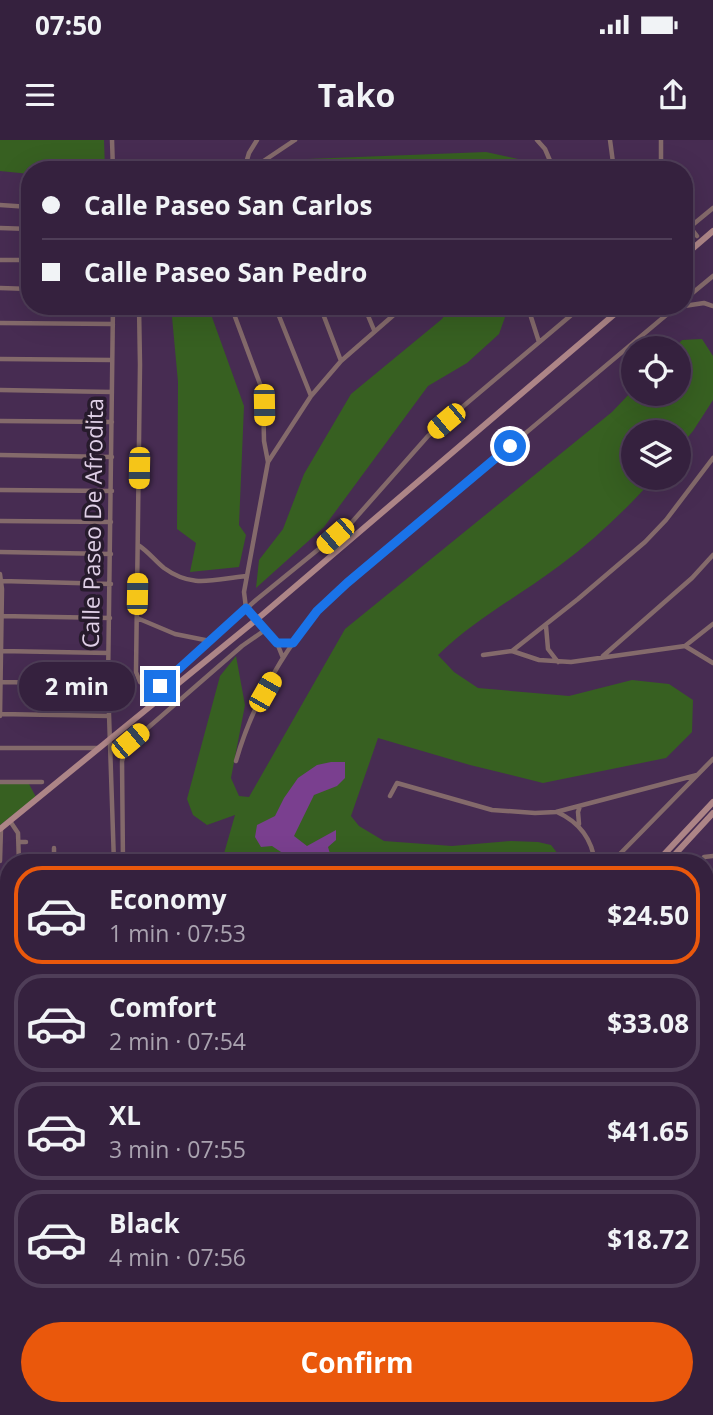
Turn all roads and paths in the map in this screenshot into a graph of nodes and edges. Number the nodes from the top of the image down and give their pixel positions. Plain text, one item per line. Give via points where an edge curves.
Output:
1 (112, 140) edge
2 (257, 140) edge
3 (295, 140) edge
4 (537, 140) edge
5 (610, 140) edge
6 (661, 140) edge
7 (284, 143) edge
8 (113, 161) edge
9 (246, 161) edge
10 (261, 161) edge
11 (550, 161) edge
12 (613, 161) edge
13 (661, 161) edge
14 (0, 205) edge
15 (21, 206) edge
16 (713, 208) edge
17 (693, 225) edge
18 (0, 228) edge
19 (21, 229) edge
20 (693, 231) edge
21 (713, 231) edge
22 (697, 236) dead end
23 (693, 248) edge
24 (0, 260) edge
25 (21, 260) edge
26 (713, 276) edge
27 (0, 288) edge
28 (699, 288) junction
29 (21, 289) edge
30 (693, 293) edge
31 (704, 303) junction
32 (693, 305) edge
33 (713, 306) edge
34 (113, 315) edge
35 (139, 315) edge
36 (234, 315) edge
37 (279, 315) edge
38 (323, 315) edge
39 (368, 315) edge
40 (393, 315) edge
41 (532, 315) edge
42 (572, 315) edge
43 (613, 315) edge
44 (669, 315) edge
45 (0, 323) edge
46 (113, 324) junction
47 (374, 330) junction
48 (539, 343) junction
49 (0, 359) edge
50 (112, 360) junction
51 (341, 361) junction
52 (0, 390) edge
53 (112, 392) junction
54 (311, 396) junction
55 (0, 421) edge
56 (112, 422) junction
57 (0, 455) edge
58 (112, 457) junction
59 (713, 458) edge
60 (268, 462) junction
61 (0, 490) edge
62 (112, 491) junction
63 (0, 521) edge
64 (111, 522) junction
65 (138, 545) junction
66 (0, 552) edge
67 (111, 554) junction
68 (713, 555) edge
69 (0, 574) edge
70 (246, 576) junction
71 (2, 581) junction
72 (111, 584) junction
73 (246, 608) junction
74 (1, 616) edge
75 (110, 618) junction
76 (137, 618) junction
77 (713, 624) edge
78 (546, 625) junction
79 (264, 627) junction
80 (211, 641) junction
81 (277, 643) junction
82 (293, 643) junction
83 (685, 646) junction
84 (0, 651) edge
85 (512, 651) junction
86 (108, 653) junction
87 (483, 655) dead end
88 (602, 656) junction
89 (284, 659) junction
90 (558, 662) junction
91 (713, 663) edge
92 (1, 682) edge
93 (108, 684) junction
94 (0, 715) edge
95 (109, 716) junction
96 (110, 740) junction
97 (0, 747) edge
98 (100, 748) junction
99 (713, 758) edge
100 (236, 761) dead end
101 (697, 775) junction
102 (0, 782) edge
103 (42, 782) dead end
104 (390, 796) dead end
105 (713, 802) edge
106 (580, 806) junction
107 (556, 812) junction
108 (713, 813) edge
109 (10, 821) junction
110 (579, 824) junction
111 (0, 829) edge
112 (19, 842) junction
113 (26, 842) dead end
114 (54, 848) dead end
115 (19, 854) edge
116 (54, 854) edge
117 (114, 854) edge
118 (123, 854) edge
119 (593, 854) edge
120 (620, 854) edge
121 (664, 854) edge
122 (675, 854) edge
123 (0, 861) edge

1 - 8 street
2 - 9 street
3 - 7 street
4 - 11 street
5 - 12 street
6 - 13 street
7 - 10 street
14 - 15 street
16 - 17 street
18 - 19 street
20 - 22 street
21 - 23 main road
24 - 25 street
26 - 28 street
27 - 29 street
28 - 30 street
28 - 31 street
31 - 32 street
31 - 33 street
34 - 46 street, Calle Paseo De Afrodita
35 - 65 street
36 - 60 street via 261,385
37 - 54 street
38 - 51 street
39 - 47 street
40 - 47 street
41 - 48 street
42 - 48 street
43 - 96 main road
44 - 82 street via 347,583 317,611
45 - 46 street
46 - 50 street, Calle Paseo De Afrodita
47 - 51 street
48 - 73 street via 428,436 352,522
49 - 50 street
50 - 53 street, Calle Paseo De Afrodita
51 - 54 street
52 - 53 street
53 - 56 street, Calle Paseo De Afrodita
54 - 60 street
55 - 56 street
56 - 58 street, Calle Paseo De Afrodita
57 - 58 street
58 - 62 street, Calle Paseo De Afrodita
59 - 78 street via 656,531
60 - 70 street
61 - 62 street
62 - 64 street, Calle Paseo De Afrodita
63 - 64 street
64 - 67 street, Calle Paseo De Afrodita
65 - 70 street via 183,579 208,582
65 - 76 street
66 - 67 street
67 - 72 street, Calle Paseo De Afrodita
68 - 88 street
69 - 71 street
70 - 73 street
71 - 72 street
71 - 74 street
72 - 75 street, Calle Paseo De Afrodita
73 - 79 street, bridge
73 - 80 street
74 - 75 street
74 - 84 street
75 - 86 street, Calle Paseo De Afrodita
76 - 80 street via 175,634
76 - 80 street via 136,672 146,686 160,686
77 - 83 street
78 - 85 street
78 - 90 street via 548,649
79 - 81 street
79 - 118 street via 127,746 122,761
81 - 82 street
81 - 89 street
82 - 89 street
83 - 88 street
83 - 91 street
84 - 86 street
84 - 92 street
85 - 87 street
85 - 90 street
86 - 93 street, Calle Paseo De Afrodita
88 - 90 street
89 - 100 street via 252,716
92 - 93 street
92 - 94 street
93 - 95 street, Calle Paseo De Afrodita
94 - 95 street
95 - 96 street, Calle Paseo De Afrodita
96 - 98 main road
96 - 117 street, Calle Paseo De Afrodita
97 - 98 street
98 - 109 main road
99 - 101 street
101 - 106 street
101 - 120 street
102 - 103 street
104 - 107 street via 397,783 492,810
105 - 121 main road
106 - 107 street
106 - 110 street
107 - 110 street
108 - 122 main road
109 - 111 main road
109 - 112 street
110 - 119 street
111 - 123 street
112 - 113 street
112 - 115 street
114 - 116 street

